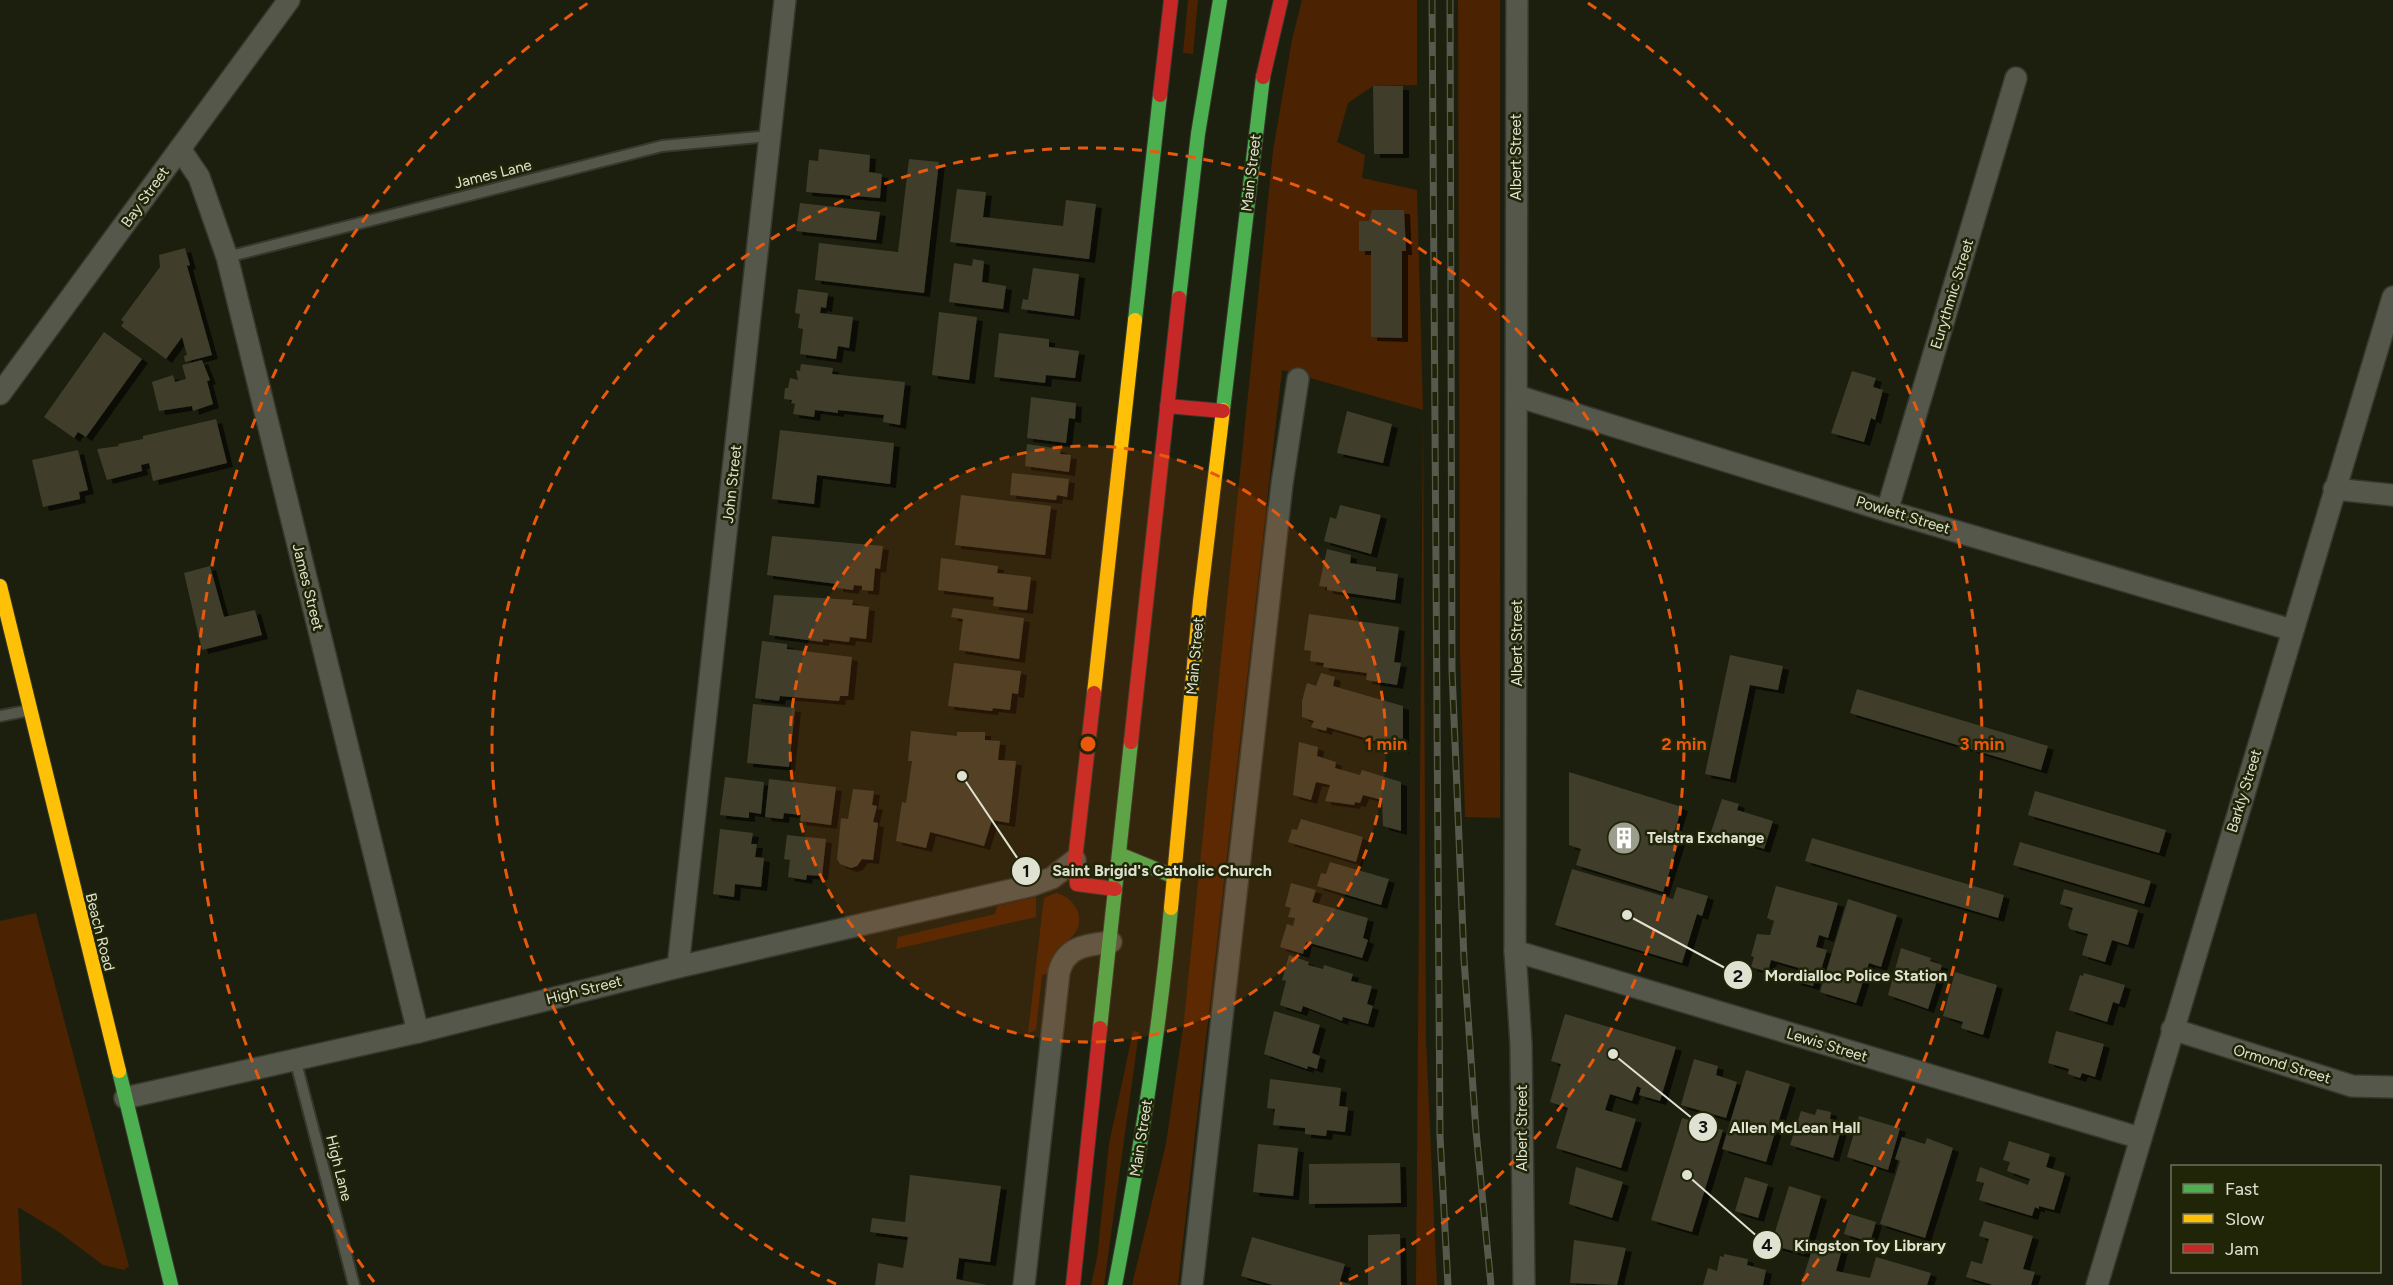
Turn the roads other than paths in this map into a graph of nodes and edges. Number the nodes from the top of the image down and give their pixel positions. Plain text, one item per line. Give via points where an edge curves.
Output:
1 (289, 0) edge
2 (785, 0) edge
3 (1171, 0) edge
4 (1220, 0) edge
5 (1281, 0) edge
6 (1516, 0) edge
7 (2016, 78) dead end
8 (770, 136) junction
9 (180, 149) junction
10 (227, 257) junction
11 (2393, 297) edge
12 (1298, 379) dead end
13 (0, 394) edge
14 (1517, 396) junction
15 (1167, 406) junction
16 (1223, 411) junction
17 (2334, 489) junction
18 (2393, 495) edge
19 (1887, 511) junction
20 (0, 586) edge
21 (2292, 630) junction
22 (29, 710) junction
23 (0, 716) edge
24 (1114, 854) junction
25 (1084, 858) junction
26 (1175, 878) junction
27 (1155, 881) dead end
28 (1044, 882) junction
29 (1077, 884) junction
30 (1120, 888) junction
31 (1111, 942) junction
32 (1515, 951) junction
33 (678, 967) junction
34 (2172, 1029) junction
35 (418, 1032) junction
36 (295, 1059) junction
37 (2393, 1087) edge
38 (125, 1098) junction
39 (2140, 1138) junction
40 (171, 1285) edge
41 (354, 1285) edge
42 (1024, 1285) edge
43 (1073, 1285) edge
44 (1115, 1285) edge
45 (1192, 1285) edge
46 (1524, 1285) edge
47 (2097, 1285) edge

1 - 9 street, Bay Street
2 - 8 street, John Street
3 - 25 main road
4 - 15 main road via 1198,134
5 - 16 main road, Main Street via 1262,85
6 - 14 street, Albert Street
7 - 19 street, Eurythmic Street
8 - 10 lane, James Lane via 662,146
8 - 33 street, John Street
9 - 10 street, James Street via 199,177
9 - 13 street, Bay Street
10 - 35 street, James Street
11 - 17 street, Barkly Street
12 - 45 street via 1282,484
14 - 19 street, Powlett Street
14 - 32 street, Albert Street
15 - 16 main road
15 - 24 main road
16 - 26 main road, Main Street via 1199,613
17 - 18 street
17 - 21 street, Barkly Street
19 - 21 street, Powlett Street
20 - 22 main road, Beach Road
21 - 34 street, Barkly Street
22 - 23 lane
22 - 38 main road, Beach Road
24 - 26 main road
24 - 30 main road
25 - 28 street, High Street
25 - 29 main road
26 - 27 main road
26 - 44 main road, Main Street via 1163,993
28 - 29 street, High Street
28 - 33 street, High Street
29 - 30 main road, High Street
30 - 31 main road
31 - 42 street via 1074,950 1065,957 1059,972
31 - 43 main road
32 - 39 street, Lewis Street
32 - 46 street, Albert Street via 1521,1044
33 - 35 street, High Street
34 - 37 street, Ormond Street via 2352,1086
34 - 39 street, Barkly Street
35 - 36 street, High Street
36 - 38 street, High Street
36 - 41 lane, High Lane
38 - 40 main road, Beach Road
39 - 47 street, Barkly Street

